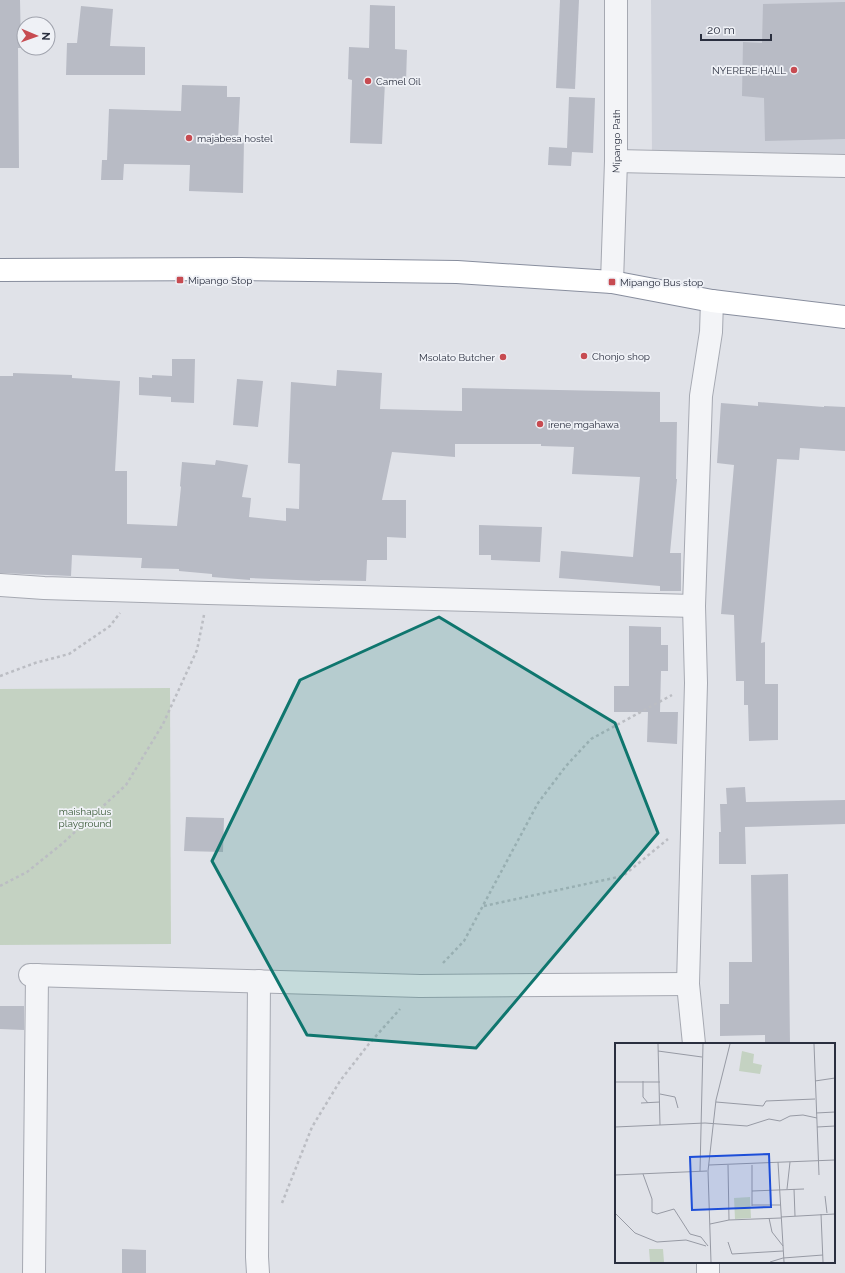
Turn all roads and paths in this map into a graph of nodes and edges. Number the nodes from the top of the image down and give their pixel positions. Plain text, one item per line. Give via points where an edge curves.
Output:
1 (616, 0) edge
2 (616, 161) junction
3 (845, 166) edge
4 (0, 270) edge
5 (612, 282) junction
6 (712, 301) junction
7 (845, 317) edge
8 (0, 586) edge
9 (136, 591) junction
10 (208, 593) junction
11 (694, 606) junction
12 (0, 676) edge
13 (696, 683) junction
14 (692, 818) junction
15 (0, 886) edge
16 (483, 906) junction
17 (259, 981) junction
18 (688, 984) junction
19 (420, 986) junction
20 (694, 1043) edge
21 (279, 1208) dead end
22 (34, 1273) edge
23 (258, 1273) edge

1 - 2 street, Mipango Path
2 - 3 street
2 - 5 street, Mipango Path
4 - 5 highway via 241,269 449,272
5 - 6 highway
6 - 7 highway
6 - 11 street via 711,332 701,396
8 - 9 street
9 - 10 street
9 - 12 path via 110,626 69,654
10 - 11 street
10 - 15 path via 197,650 163,724 126,785 27,872
11 - 13 street
13 - 14 street
13 - 16 path via 591,739 566,766 538,803
14 - 16 path via 623,876
14 - 18 street
16 - 19 path via 464,942
17 - 19 street
17 - 22 street via 33,975
17 - 23 street
18 - 19 street
18 - 20 street
19 - 21 path via 340,1081 312,1127

